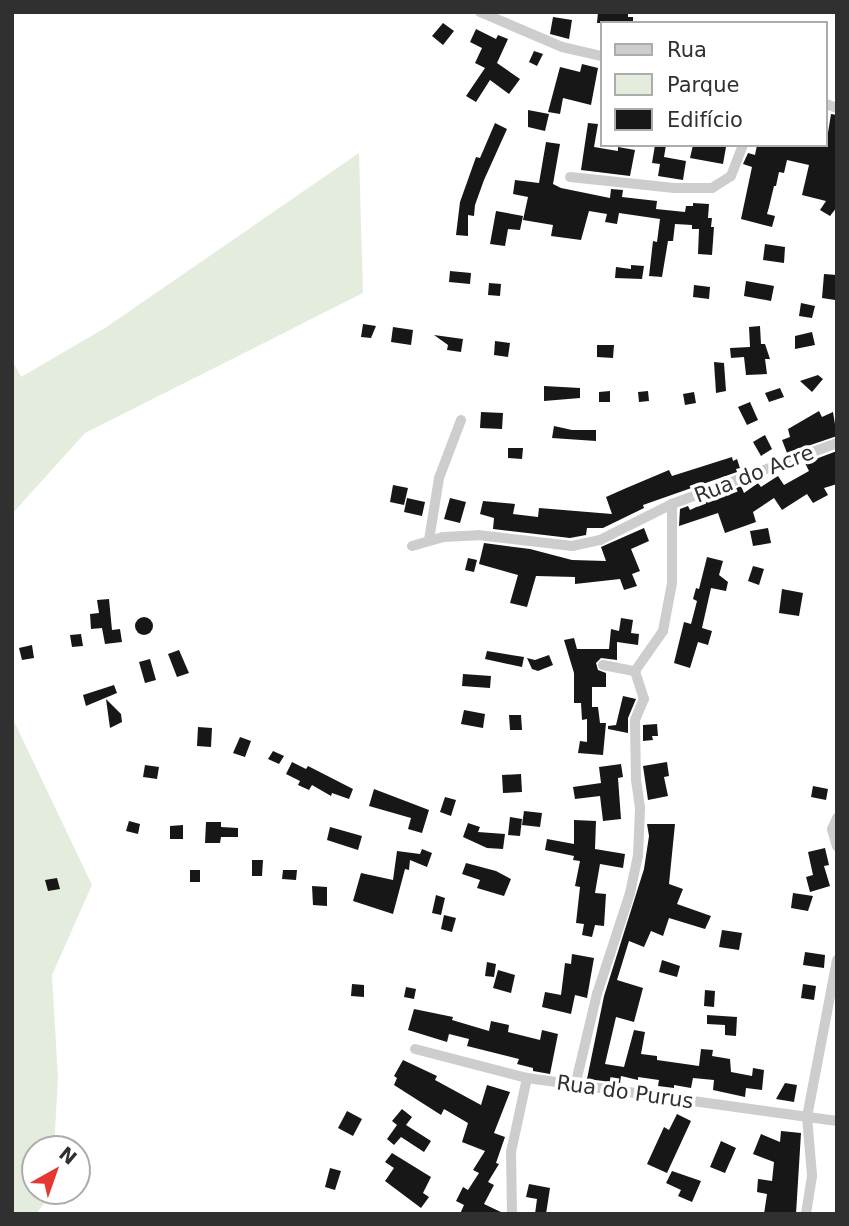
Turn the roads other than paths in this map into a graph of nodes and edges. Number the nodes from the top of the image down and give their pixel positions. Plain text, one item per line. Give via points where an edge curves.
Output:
1 (480, 12) edge
2 (600, 56) edge
3 (742, 147) edge
4 (570, 177) dead end
5 (461, 420) dead end
6 (837, 443) edge
7 (672, 504) junction
8 (429, 540) junction
9 (412, 546) dead end
10 (603, 665) dead end
11 (635, 671) junction
12 (837, 818) edge
13 (837, 846) edge
14 (837, 960) edge
15 (415, 1049) dead end
16 (527, 1078) junction
17 (575, 1086) junction
18 (807, 1117) junction
19 (837, 1121) edge
20 (512, 1214) edge
21 (806, 1214) edge

1 - 2 street via 562,47
3 - 4 street via 724,183 704,189
5 - 8 street via 439,478
6 - 7 street, Rua do Acre
7 - 8 street, Rua do Acre via 622,531 572,546 490,535
7 - 11 street, Rua do Acre via 672,583 663,631
8 - 9 street, Rua do Acre
10 - 11 street
11 - 17 street via 643,699 635,720 638,856
12 - 13 street via 832,829
14 - 18 street
15 - 16 street, Rua do Purus
16 - 17 street, Rua do Purus
16 - 20 street via 511,1152
17 - 18 street, Rua do Purus
18 - 19 street, Rua do Purus
18 - 21 street via 811,1175

